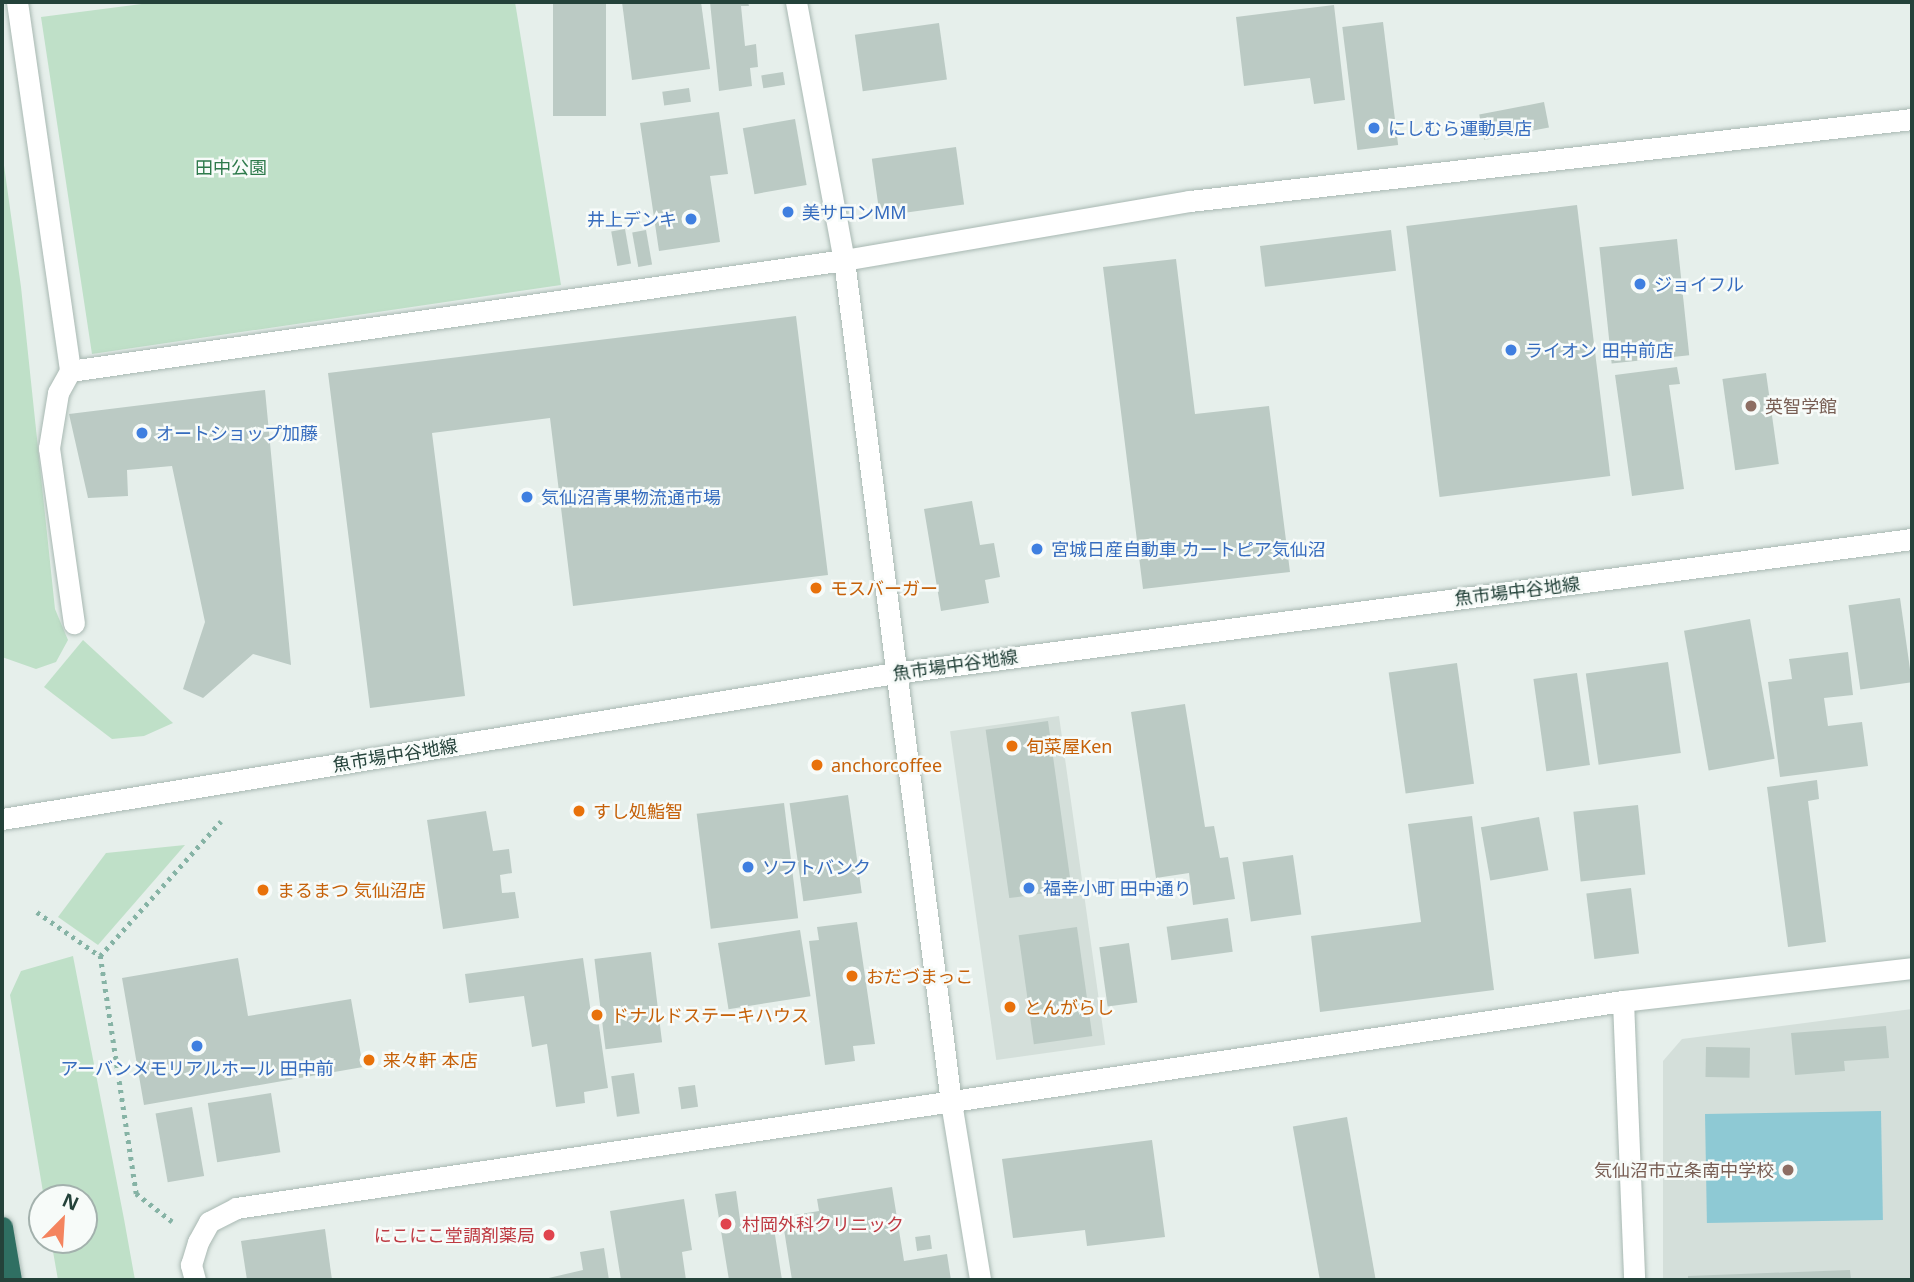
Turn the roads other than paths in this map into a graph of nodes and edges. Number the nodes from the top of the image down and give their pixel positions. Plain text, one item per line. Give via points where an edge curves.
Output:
1 (17, 2) edge
2 (796, 2) edge
3 (1912, 119) edge
4 (844, 260) junction
5 (70, 371) junction
6 (1912, 539) edge
7 (74, 624) dead end
8 (895, 673) junction
9 (2, 819) edge
10 (1912, 968) edge
11 (1623, 1001) junction
12 (951, 1102) junction
13 (2, 1227) edge
14 (11, 1280) edge
15 (195, 1280) edge
16 (980, 1280) edge
17 (1634, 1280) edge

1 - 5 street
2 - 4 street
3 - 4 street via 1190,201
4 - 5 street
4 - 8 street
5 - 7 street via 58,393 49,448
6 - 8 street, 魚市場中谷地線
8 - 9 street, 魚市場中谷地線
8 - 12 street
10 - 11 street
11 - 12 street
11 - 17 street
12 - 15 street via 236,1209 209,1222 191,1265
12 - 16 street
13 - 14 highway

